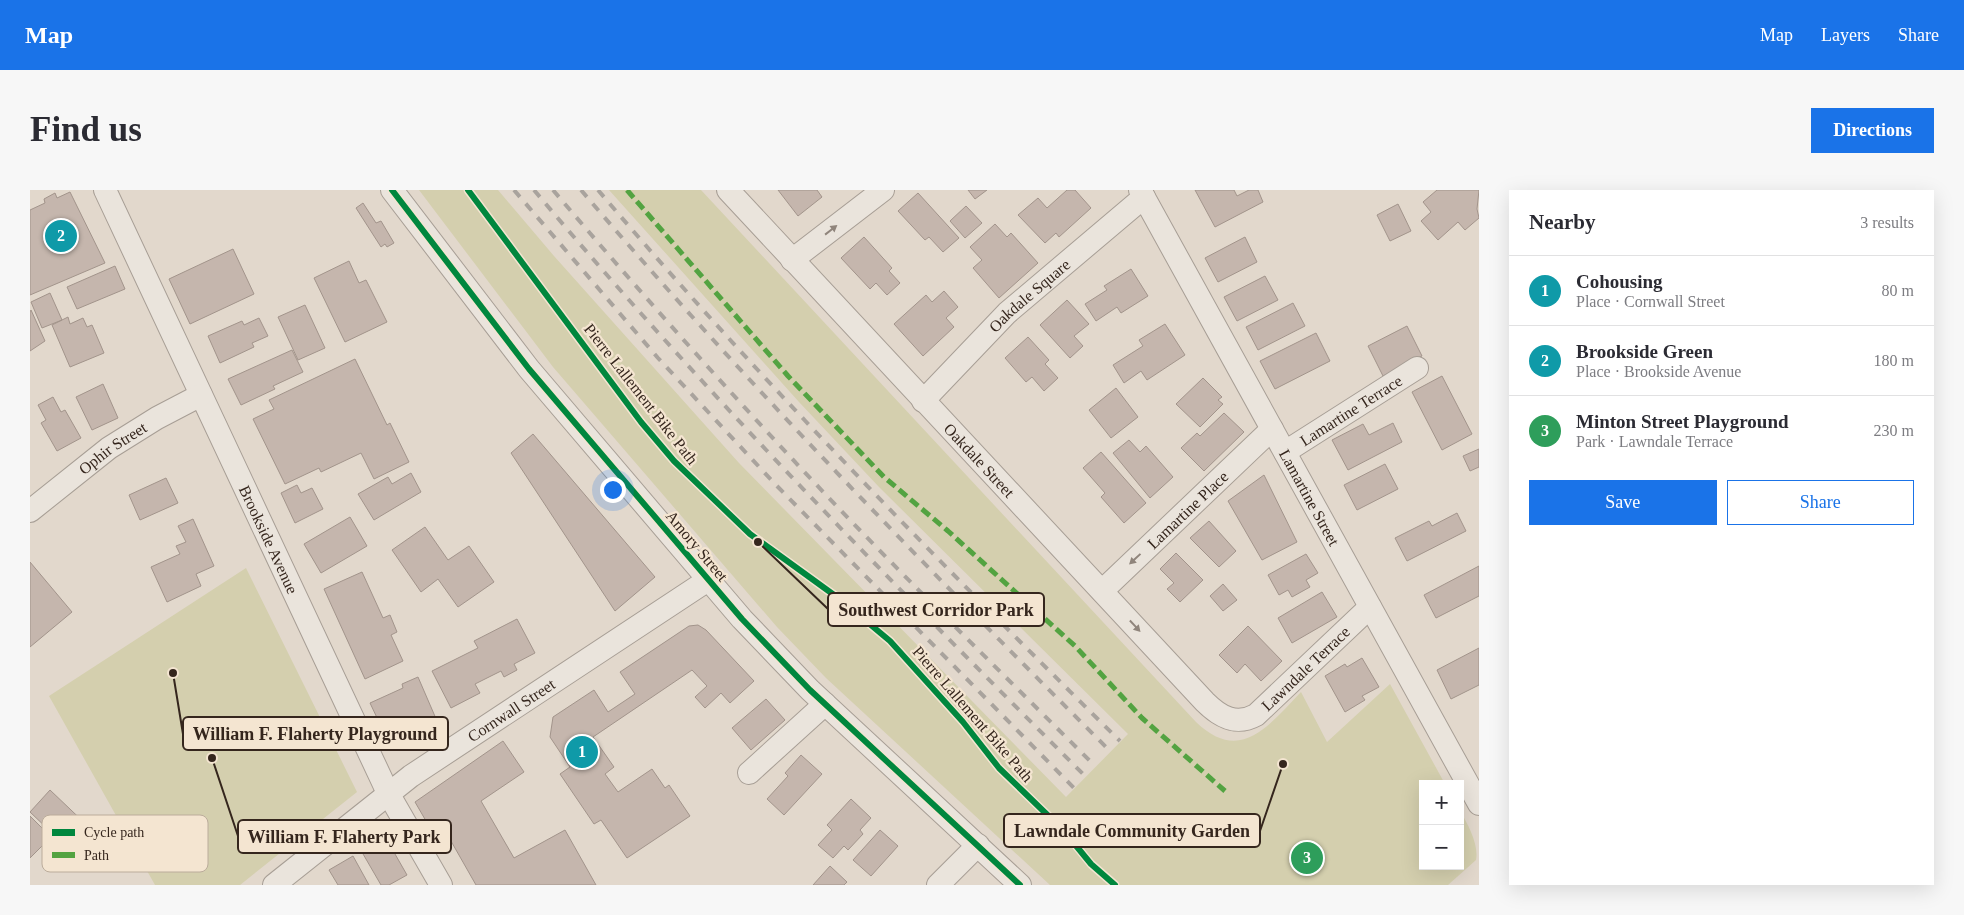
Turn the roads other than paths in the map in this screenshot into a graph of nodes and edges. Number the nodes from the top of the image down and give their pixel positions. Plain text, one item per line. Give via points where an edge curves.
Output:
1 (105, 190) edge
2 (392, 190) edge
3 (728, 190) edge
4 (883, 190) edge
5 (1142, 193) edge
6 (792, 260) junction
7 (1417, 368) dead end
8 (201, 395) junction
9 (923, 401) junction
10 (1272, 429) junction
11 (1285, 452) junction
12 (30, 511) edge
13 (708, 580) junction
14 (1102, 591) junction
15 (1370, 607) junction
16 (825, 704) junction
17 (1236, 721) joint
18 (749, 773) dead end
19 (388, 793) junction
20 (1479, 804) edge
21 (978, 846) junction
22 (274, 885) edge
23 (441, 885) edge
24 (938, 885) edge
25 (1020, 885) edge

1 - 8 street, Brookside Avenue
2 - 13 street, Amory Street via 529,369
3 - 6 street, Oakdale Street
6 -> 4 street
5 - 9 street, Oakdale Square via 1007,313
5 - 10 street, Lamartine Street
6 - 9 street, Oakdale Street
7 - 11 street, Lamartine Terrace
8 - 12 street, Ophir Street via 109,448
8 - 19 street, Brookside Avenue
9 - 14 street, Oakdale Street
10 - 11 street, Lamartine Street
10 -> 14 street, Lamartine Place
11 - 15 street, Lamartine Street
13 - 16 street, Amory Street via 760,639
13 - 19 street, Cornwall Street
14 -> 17 street, Oakdale Street via 1205,702 1222,716
15 - 17 street, Lawndale Terrace via 1262,710 1250,718
15 - 20 street, Lamartine Street
16 - 18 street
16 - 21 street, Amory Street
19 - 22 street, Cornwall Street
19 - 23 street, Brookside Avenue
21 - 24 street
21 - 25 street, Amory Street

